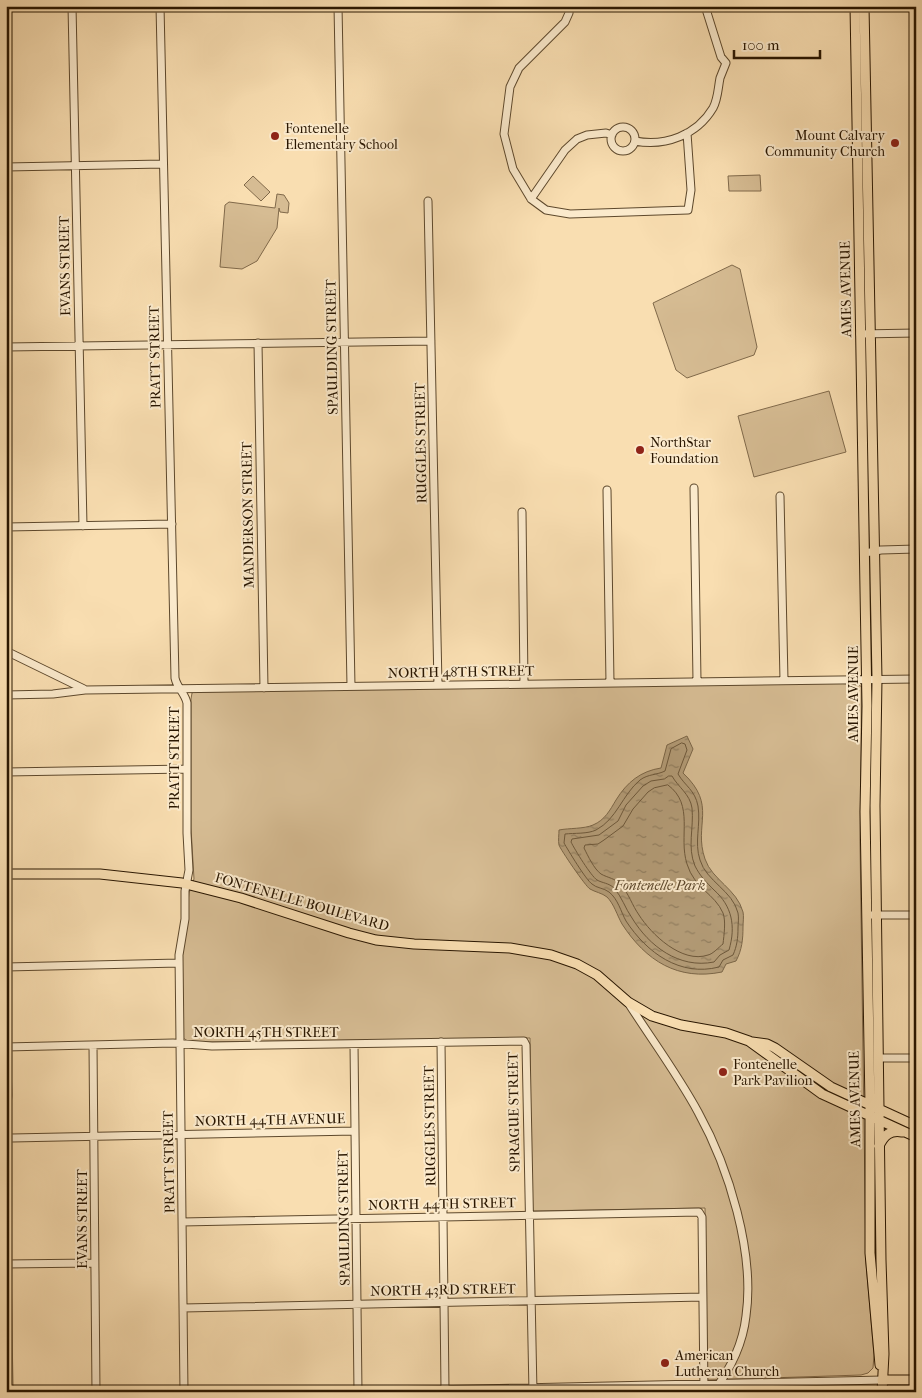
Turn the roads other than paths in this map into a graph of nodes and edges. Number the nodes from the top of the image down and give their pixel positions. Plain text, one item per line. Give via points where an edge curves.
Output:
1 (72, 6) edge
2 (160, 6) edge
3 (338, 6) edge
4 (570, 6) edge
5 (705, 6) edge
6 (855, 6) edge
7 (864, 6) edge
8 (687, 133) junction
9 (612, 135) junction
10 (635, 140) junction
11 (163, 164) junction
12 (75, 166) junction
13 (6, 167) edge
14 (531, 199) junction
15 (428, 201) dead end
16 (916, 333) edge
17 (860, 334) junction
18 (870, 334) junction
19 (431, 341) junction
20 (344, 342) junction
21 (258, 343) junction
22 (168, 344) junction
23 (80, 346) junction
24 (6, 347) edge
25 (694, 488) dead end
26 (607, 490) dead end
27 (780, 496) dead end
28 (522, 512) dead end
29 (172, 524) junction
30 (83, 526) junction
31 (6, 527) edge
32 (916, 549) edge
33 (869, 552) junction
34 (6, 651) edge
35 (872, 679) junction
36 (916, 679) edge
37 (784, 680) junction
38 (697, 681) junction
39 (610, 683) junction
40 (524, 684) junction
41 (438, 685) junction
42 (351, 686) junction
43 (264, 688) junction
44 (179, 689) junction
45 (85, 690) junction
46 (6, 695) edge
47 (187, 769) junction
48 (6, 772) edge
49 (6, 874) edge
50 (186, 884) junction
51 (871, 915) junction
52 (916, 915) edge
53 (179, 963) junction
54 (6, 967) edge
55 (867, 973) junction
56 (628, 1002) junction
57 (652, 1016) junction
58 (644, 1028) junction
59 (878, 1029) junction
60 (749, 1041) junction
61 (441, 1042) junction
62 (525, 1042) joint
63 (180, 1044) junction
64 (354, 1044) junction
65 (93, 1045) junction
66 (6, 1046) edge
67 (878, 1058) junction
68 (916, 1058) edge
69 (869, 1083) junction
70 (844, 1094) junction
71 (870, 1106) junction
72 (879, 1110) junction
73 (6, 1115) edge
74 (870, 1117) junction
75 (879, 1121) junction
76 (916, 1126) edge
77 (355, 1131) junction
78 (904, 1132) junction
79 (181, 1135) junction
80 (6, 1136) edge
81 (94, 1136) junction
82 (916, 1137) edge
83 (879, 1146) junction
84 (6, 1184) edge
85 (529, 1215) junction
86 (443, 1217) junction
87 (356, 1219) junction
88 (182, 1222) junction
89 (94, 1263) junction
90 (7, 1264) edge
91 (703, 1296) junction
92 (531, 1300) junction
93 (444, 1302) junction
94 (357, 1304) junction
95 (183, 1308) junction
96 (882, 1380) junction
97 (916, 1380) edge
98 (720, 1383) junction
99 (704, 1384) junction
100 (445, 1389) junction
101 (533, 1390) edge
102 (9, 1392) edge
103 (96, 1392) edge
104 (184, 1392) edge
105 (338, 1392) edge
106 (358, 1392) edge
107 (704, 1392) edge
108 (713, 1392) edge
109 (882, 1392) edge

1 - 12 street, EVANS STREET
2 - 11 street, PRATT STREET
3 - 20 street, SPAULDING STREET
4 - 14 street via 565,22 519,68 510,87 504,134 513,169
5 - 8 street via 720,57 726,63 713,108
6 - 17 main road, AMES AVENUE
7 - 18 main road, AMES AVENUE
8 - 10 street via 657,143
8 - 14 street via 691,190 688,210 570,214 546,210
9 - 10 street via 618,128 625,127 632,130
9 - 10 street via 613,145 619,150 629,149
9 - 14 street via 606,133 577,138
11 - 12 street
11 - 22 street, PRATT STREET
12 - 13 street
12 - 23 street, EVANS STREET
15 - 19 street, RUGGLES STREET
16 - 18 street
17 - 18 street
17 - 33 main road, AMES AVENUE
18 - 33 main road, AMES AVENUE
19 - 20 street
19 - 41 street, RUGGLES STREET
20 - 21 street
20 - 42 street, SPAULDING STREET
21 - 22 street
21 - 43 street, MANDERSON STREET
22 - 23 street
22 - 29 street, PRATT STREET
23 - 24 street
23 - 30 street, EVANS STREET
25 - 38 street
26 - 39 street
27 - 37 street
28 - 40 street
29 - 30 street
29 - 44 street, PRATT STREET via 175,678
30 - 31 street
32 - 33 street
33 - 35 main road, AMES AVENUE
34 - 45 street
35 - 36 street, NORTH 48TH STREET
35 - 37 street, NORTH 48TH STREET
35 - 51 main road, AMES AVENUE via 875,806
37 - 38 street, NORTH 48TH STREET
38 - 39 street, NORTH 48TH STREET
39 - 40 street, NORTH 48TH STREET
40 - 41 street, NORTH 48TH STREET
41 - 42 street, NORTH 48TH STREET
42 - 43 street, NORTH 48TH STREET
43 - 44 street, NORTH 48TH STREET
44 - 45 street, NORTH 48TH STREET
44 - 47 street, PRATT STREET via 187,703
45 - 46 street, NORTH 48TH STREET
47 - 48 street
47 - 50 street, PRATT STREET via 189,870
49 - 50 main road, FONTENELLE BOULEVARD via 108,874
50 - 53 street, PRATT STREET
50 - 56 main road, FONTENELLE BOULEVARD via 376,940 510,948 550,955 597,975
51 - 52 street
51 - 55 main road, AMES AVENUE
51 - 59 main road, AMES AVENUE
53 - 54 street
53 - 63 street, PRATT STREET
55 - 59 main road via 872,977
55 - 69 main road, AMES AVENUE
56 - 57 main road, FONTENELLE BOULEVARD
56 - 58 street
57 - 58 street via 646,1020
57 - 60 main road, FONTENELLE BOULEVARD
58 - 98 street via 703,1122 728,1180 738,1218 747,1272 747,1311 741,1339
59 - 67 main road, AMES AVENUE
60 - 70 main road, FONTENELLE BOULEVARD via 767,1044 782,1052
60 - 74 main road, FONTENELLE BOULEVARD via 816,1090
61 - 62 street, NORTH 45TH STREET
61 - 64 street, NORTH 45TH STREET
61 - 86 street, RUGGLES STREET
62 - 85 street, SPRAGUE STREET
63 - 64 street, NORTH 45TH STREET
63 - 65 street, NORTH 45TH STREET
63 - 79 street, PRATT STREET
64 - 77 street, SPAULDING STREET
65 - 66 street, NORTH 45TH STREET
65 - 81 street, EVANS STREET
66 - 73 street
67 - 68 street
67 - 72 main road, AMES AVENUE
69 - 70 main road via 862,1092
69 - 71 main road, AMES AVENUE
70 - 71 main road, FONTENELLE BOULEVARD
71 - 72 main road, FONTENELLE BOULEVARD
71 - 74 main road, AMES AVENUE
72 - 75 main road, AMES AVENUE
72 - 76 main road, FONTENELLE BOULEVARD
74 - 75 main road, FONTENELLE BOULEVARD
74 - 96 main road, AMES AVENUE via 870,1253
75 - 78 main road, FONTENELLE BOULEVARD
75 - 83 main road, AMES AVENUE
77 - 79 street, NORTH 44TH AVENUE
77 - 87 street, SPAULDING STREET
78 - 82 main road, FONTENELLE BOULEVARD
78 - 83 main road via 887,1134
79 - 81 street, NORTH 44TH AVENUE
79 - 88 street, PRATT STREET
80 - 81 street, NORTH 44TH AVENUE
81 - 89 street, EVANS STREET
83 - 96 main road, AMES AVENUE
84 - 90 street
85 - 86 street, NORTH 44TH STREET
85 - 91 street, NORTH 44TH STREET via 696,1211 702,1215
85 - 92 street, SPRAGUE STREET
86 - 87 street, NORTH 44TH STREET
86 - 93 street, RUGGLES STREET
87 - 88 street, NORTH 44TH STREET
87 - 94 street, SPAULDING STREET
88 - 95 street, PRATT STREET
89 - 90 street
89 - 103 street, EVANS STREET
90 - 102 street
91 - 92 street, NORTH 43RD STREET
91 - 99 street
92 - 93 street, NORTH 43RD STREET
92 - 101 street, SPRAGUE STREET
93 - 94 street, NORTH 43RD STREET
93 - 100 street, RUGGLES STREET
94 - 95 street, NORTH 43RD STREET
94 - 106 street, SPAULDING STREET
95 - 104 street, PRATT STREET
96 - 97 main road
96 - 98 street
96 - 109 main road, AMES AVENUE
98 - 99 street
98 - 108 street
99 - 101 street
99 - 107 street
100 - 101 street
100 - 106 street
105 - 106 street

